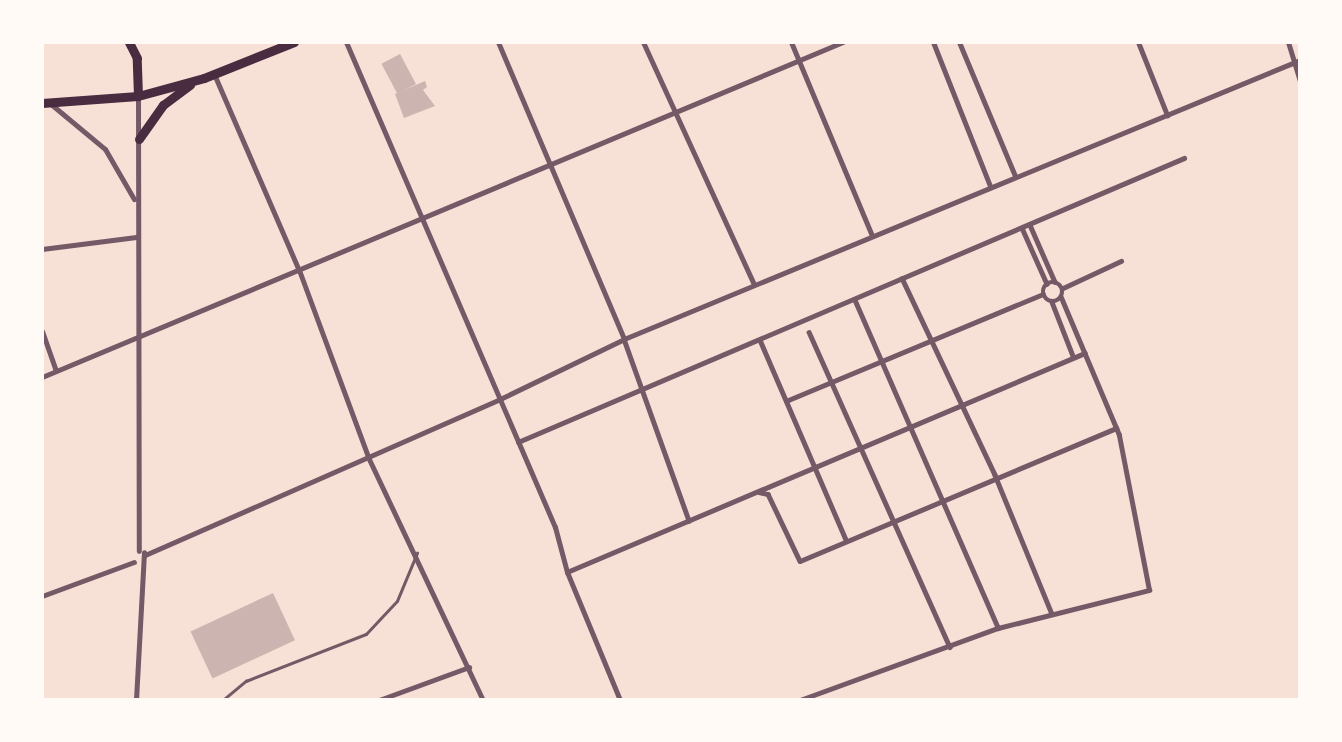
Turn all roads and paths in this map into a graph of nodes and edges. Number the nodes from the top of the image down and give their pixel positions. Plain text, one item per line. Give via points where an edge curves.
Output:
1 (129, 42) edge
2 (294, 42) edge
3 (345, 42) edge
4 (498, 42) edge
5 (643, 42) edge
6 (791, 42) edge
7 (843, 42) edge
8 (933, 42) edge
9 (959, 42) edge
10 (1138, 42) edge
11 (1288, 42) edge
12 (1298, 60) edge
13 (799, 61) junction
14 (214, 74) junction
15 (204, 78) junction
16 (1300, 81) edge
17 (138, 96) junction
18 (42, 103) edge
19 (52, 105) junction
20 (674, 113) junction
21 (1167, 115) junction
22 (139, 138) junction
23 (1184, 158) dead end
24 (549, 165) junction
25 (1015, 176) junction
26 (990, 186) junction
27 (136, 202) junction
28 (422, 218) junction
29 (1030, 225) junction
30 (1022, 228) junction
31 (872, 236) junction
32 (136, 237) junction
33 (42, 249) edge
34 (1121, 261) dead end
35 (299, 270) junction
36 (902, 278) junction
37 (1055, 282) junction
38 (754, 284) junction
39 (1047, 284) junction
40 (1063, 288) junction
41 (1044, 294) junction
42 (1061, 298) junction
43 (855, 300) junction
44 (1052, 302) junction
45 (42, 331) edge
46 (809, 332) dead end
47 (140, 336) junction
48 (624, 339) junction
49 (760, 340) junction
50 (930, 342) junction
51 (1086, 353) junction
52 (1073, 356) junction
53 (881, 363) junction
54 (56, 372) junction
55 (42, 377) edge
56 (832, 384) junction
57 (643, 387) junction
58 (500, 399) junction
59 (786, 401) junction
60 (961, 407) junction
61 (908, 426) junction
62 (1116, 428) junction
63 (517, 442) junction
64 (861, 447) junction
65 (368, 457) junction
66 (812, 468) junction
67 (995, 475) junction
68 (758, 492) junction
69 (944, 497) junction
70 (895, 519) junction
71 (690, 521) junction
72 (846, 540) junction
73 (139, 551) junction
74 (417, 553) junction
75 (145, 555) junction
76 (138, 563) junction
77 (567, 572) junction
78 (42, 596) edge
79 (1052, 614) junction
80 (998, 628) junction
81 (950, 647) junction
82 (469, 667) junction
83 (136, 700) edge
84 (223, 700) edge
85 (379, 700) edge
86 (483, 700) edge
87 (620, 700) edge
88 (800, 700) edge

1 - 17 main road via 137,58
2 - 14 main road
3 - 28 street
4 - 24 street
5 - 20 street
6 - 13 street
7 - 13 street
8 - 26 street
9 - 25 street
10 - 21 street
11 - 12 street
12 - 16 street
12 - 21 street
13 - 20 street
13 - 31 street
14 - 15 main road
14 - 35 street
15 - 17 main road
15 - 22 main road via 163,104
17 - 19 main road
17 - 22 street
18 - 19 main road
19 - 27 street via 105,149
20 - 24 street
20 - 38 street
21 - 25 street
22 - 27 street
23 - 29 street
24 - 28 street
24 - 48 street
25 - 26 street
26 - 31 street
27 - 32 street
28 - 35 street
28 - 58 street
29 - 30 street
29 - 37 street
30 - 36 street
30 - 39 street
31 - 38 street
32 - 33 street
32 - 47 street
34 - 40 street
35 - 47 street
35 - 65 street
36 - 43 street
36 - 50 street
37 - 39 street
37 - 40 street
38 - 48 street
39 - 41 street
40 - 42 street
41 - 44 street
41 - 50 street
42 - 44 street
42 - 51 street
43 - 49 street
43 - 53 street
44 - 52 street
45 - 54 street
46 - 56 street
47 - 54 street
47 - 73 street
48 - 57 street
48 - 58 street
49 - 57 street
49 - 59 street
50 - 53 street
50 - 60 street
51 - 52 street
51 - 62 street
52 - 60 street
53 - 56 street
53 - 61 street
54 - 55 street
56 - 59 street
56 - 64 street
57 - 63 street
57 - 71 street
58 - 63 street
58 - 65 street
59 - 66 street
60 - 61 street
60 - 67 street
61 - 64 street
61 - 69 street
62 - 67 street
62 - 79 street via 1149,590
63 - 77 street via 555,527
64 - 66 street
64 - 70 street
65 - 74 street
65 - 75 street
66 - 68 street
66 - 72 street
67 - 69 street
67 - 79 street
68 - 71 street
68 - 72 street via 768,494 800,561
69 - 70 street
69 - 80 street
70 - 72 street
70 - 81 street
71 - 77 street
73 - 75 street
73 - 76 street via 133,555
74 - 82 street
74 - 84 lane via 397,601 366,635 246,681
75 - 76 street
76 - 78 street
76 - 83 street
77 - 87 street
79 - 80 street
80 - 81 street
81 - 88 street
82 - 85 street
82 - 86 street

